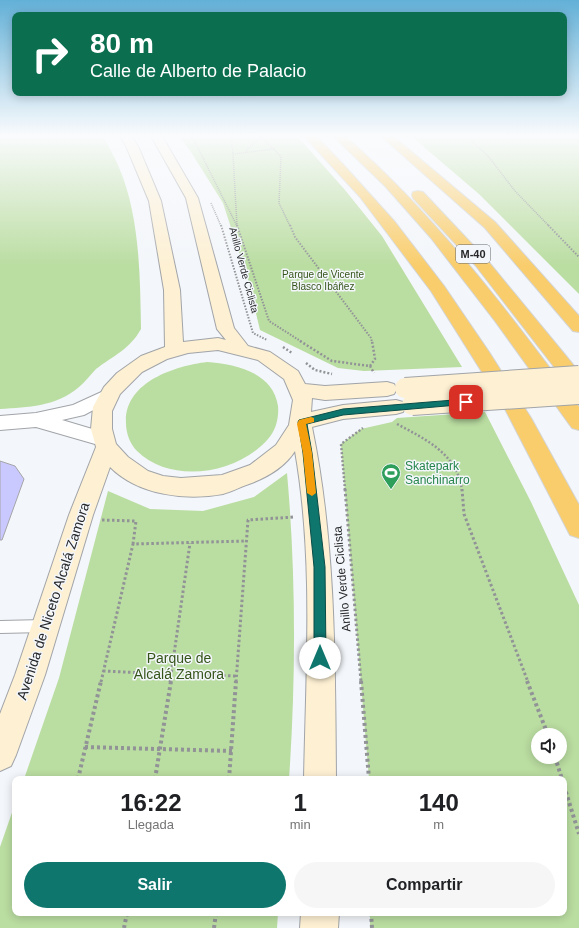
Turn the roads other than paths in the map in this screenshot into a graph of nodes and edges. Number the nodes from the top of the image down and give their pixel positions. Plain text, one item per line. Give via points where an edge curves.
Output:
1 (146, 179) edge
2 (182, 179) edge
3 (350, 179) edge
4 (383, 179) edge
5 (401, 179) edge
6 (438, 179) edge
7 (454, 179) edge
8 (538, 260) dead end
9 (579, 328) edge
10 (240, 347) junction
11 (174, 349) junction
12 (579, 376) edge
13 (579, 385) edge
14 (300, 390) junction
15 (579, 394) edge
16 (108, 395) junction
17 (395, 398) junction
18 (36, 420) junction
19 (0, 423) edge
20 (302, 423) junction
21 (579, 423) edge
22 (104, 443) junction
23 (579, 528) edge
24 (46, 626) junction
25 (0, 627) edge
26 (0, 755) edge
27 (320, 776) edge
28 (320, 916) edge
29 (319, 928) edge

1 - 11 street via 155,201 172,290
2 - 10 street via 192,198 226,329
3 - 23 highway via 412,253 505,391
4 - 21 highway via 452,254
5 - 13 highway, M-40 via 443,220 485,267
6 - 9 highway, M-40 via 490,225
7 - 8 highway
10 - 11 street via 218,344
10 - 14 street via 277,362 291,375
11 - 16 street via 147,360 130,371
12 - 17 street, bridge
14 - 17 street
14 - 20 street via 304,405
15 - 17 street, bridge
16 - 18 street via 78,410
16 - 22 street via 100,417
17 - 20 street
18 - 19 street
18 - 22 street
20 - 22 street via 292,443 275,461 252,475 225,484 195,488 166,486 140,478 119,464
20 - 27 street via 308,453 320,567
22 - 24 street, Avenida de Niceto Alcalá Zamora
24 - 25 lane
24 - 26 street, Avenida de Niceto Alcalá Zamora
28 - 29 street

